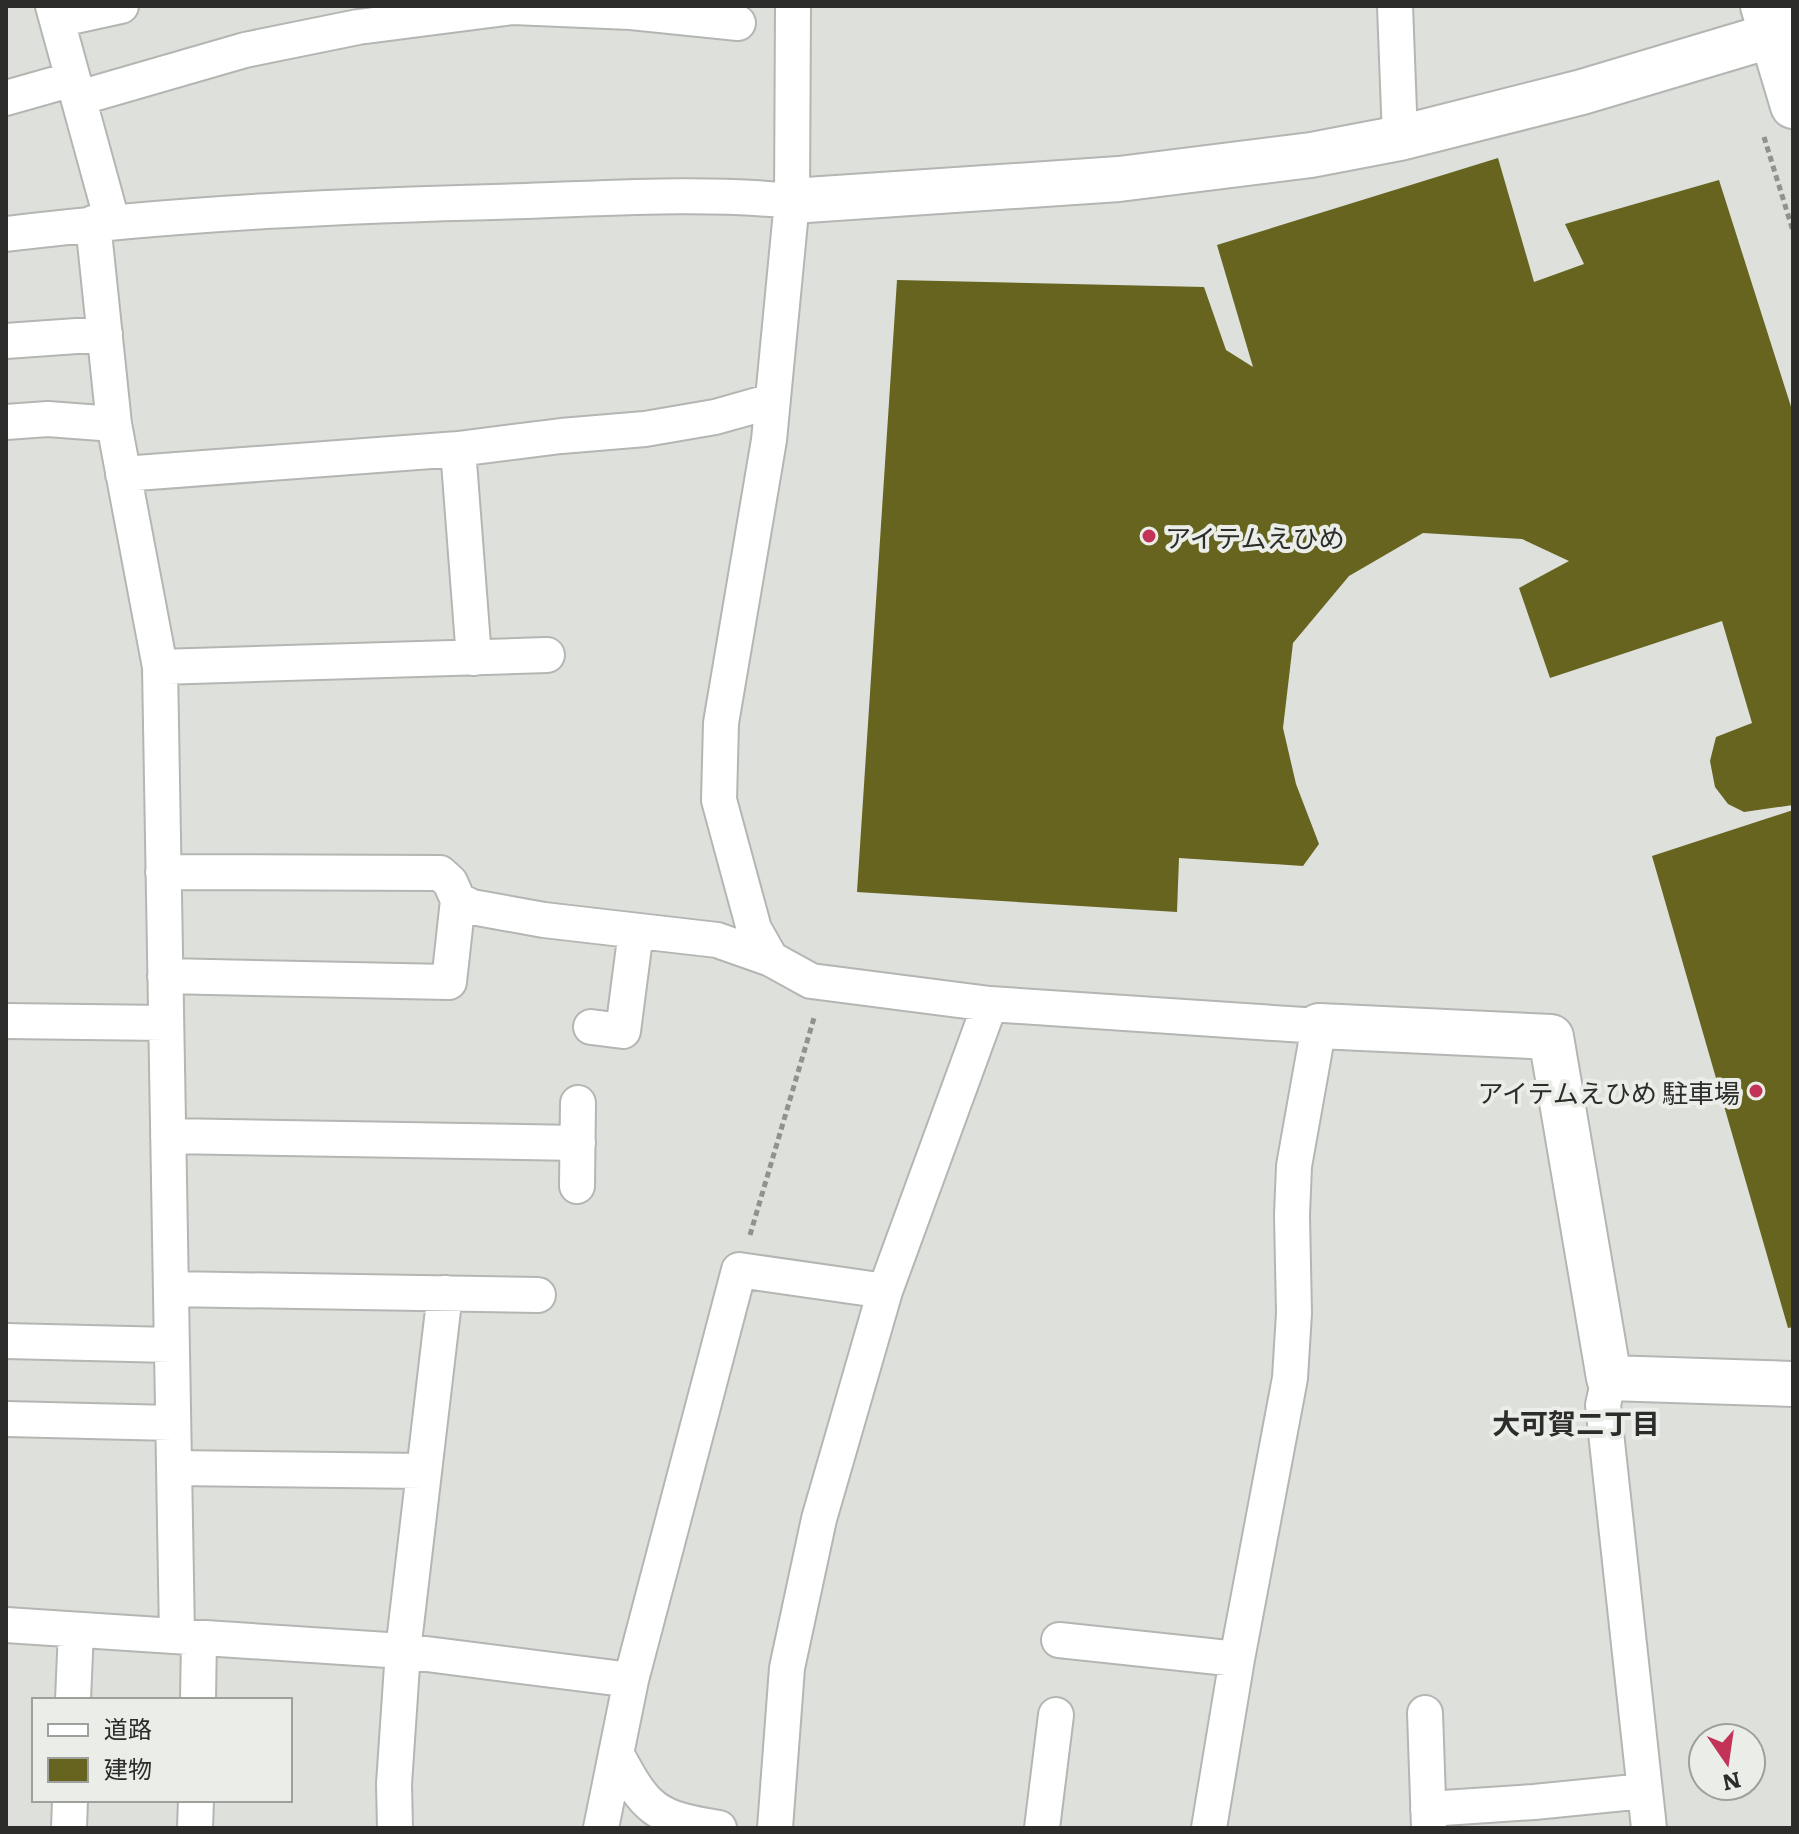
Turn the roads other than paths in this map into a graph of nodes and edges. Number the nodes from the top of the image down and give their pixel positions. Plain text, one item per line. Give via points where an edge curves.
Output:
1 (121, 6) edge
2 (793, 6) edge
3 (1395, 6) edge
4 (55, 13) edge
5 (738, 23) dead end
6 (1776, 23) edge
7 (76, 89) junction
8 (6, 98) edge
9 (1778, 120) edge
10 (1400, 138) junction
11 (792, 201) junction
12 (102, 222) junction
13 (6, 234) edge
14 (105, 334) junction
15 (6, 341) edge
16 (772, 401) junction
17 (6, 422) edge
18 (114, 424) junction
19 (458, 449) junction
20 (123, 474) junction
21 (547, 655) dead end
22 (474, 658) junction
23 (160, 667) junction
24 (163, 872) junction
25 (458, 900) junction
26 (636, 931) junction
27 (771, 959) junction
28 (165, 976) junction
29 (990, 1004) junction
30 (6, 1021) edge
31 (166, 1023) junction
32 (1319, 1026) junction
33 (591, 1027) dead end
34 (578, 1103) dead end
35 (168, 1136) junction
36 (578, 1143) junction
37 (577, 1186) dead end
38 (171, 1289) junction
39 (885, 1291) junction
40 (445, 1293) junction
41 (538, 1295) dead end
42 (6, 1341) edge
43 (171, 1345) junction
44 (1609, 1378) junction
45 (1793, 1384) edge
46 (6, 1419) edge
47 (173, 1423) junction
48 (174, 1468) junction
49 (424, 1471) junction
50 (6, 1625) edge
51 (76, 1630) junction
52 (188, 1637) junction
53 (1059, 1640) dead end
54 (403, 1651) junction
55 (1237, 1659) junction
56 (631, 1680) junction
57 (73, 1698) edge
58 (198, 1698) edge
59 (1425, 1713) dead end
60 (1056, 1715) dead end
61 (616, 1753) junction
62 (1644, 1791) junction
63 (70, 1802) edge
64 (196, 1802) edge
65 (1428, 1819) edge
66 (69, 1828) edge
67 (195, 1828) edge
68 (395, 1828) edge
69 (601, 1828) edge
70 (719, 1828) edge
71 (775, 1828) edge
72 (1042, 1828) edge
73 (1209, 1828) edge
74 (1649, 1828) edge

1 - 4 street
2 - 11 street
3 - 10 street
4 - 7 street
5 - 7 street via 513,7 358,27
6 - 9 street
6 - 10 street via 1582,92
7 - 8 street
7 - 12 street
10 - 11 street via 1119,179
11 - 12 street via 738,196 465,202
11 - 16 street
12 - 13 street
12 - 14 street
14 - 15 street
14 - 18 street
16 - 19 street via 645,429
16 - 27 street via 721,723 719,800 754,929
17 - 18 street
18 - 20 street
19 - 20 street
19 - 22 street
20 - 23 street
21 - 22 street
22 - 23 street
23 - 24 street
24 - 25 street via 440,873
24 - 28 street
25 - 26 street via 544,920
25 - 28 street via 449,982
26 - 27 street via 717,940
26 - 33 street via 623,1031
27 - 29 street via 811,981
28 - 31 street
29 - 32 street
29 - 39 street
30 - 31 street
31 - 35 street
32 - 44 street via 1551,1037
32 - 55 street via 1294,1166 1290,1378
34 - 36 street
35 - 36 street
35 - 38 street
36 - 37 street
38 - 40 street
38 - 43 street
39 - 56 street via 739,1270
39 - 71 street via 819,1519 787,1668
40 - 41 street
40 - 49 street
42 - 43 street
43 - 47 street
44 - 45 street
44 - 62 street via 1603,1405
46 - 47 street
47 - 48 street
48 - 49 street
48 - 52 street
49 - 54 street
50 - 51 street
51 - 52 street
51 - 57 street
52 - 54 street
52 - 58 street
53 - 55 street
54 - 56 street
54 - 68 street
55 - 73 street
56 - 61 street
59 - 65 street
60 - 72 street
61 - 69 street
61 - 70 street via 635,1790 656,1810 680,1822
62 - 65 street
62 - 74 street
63 - 66 street
64 - 67 street

